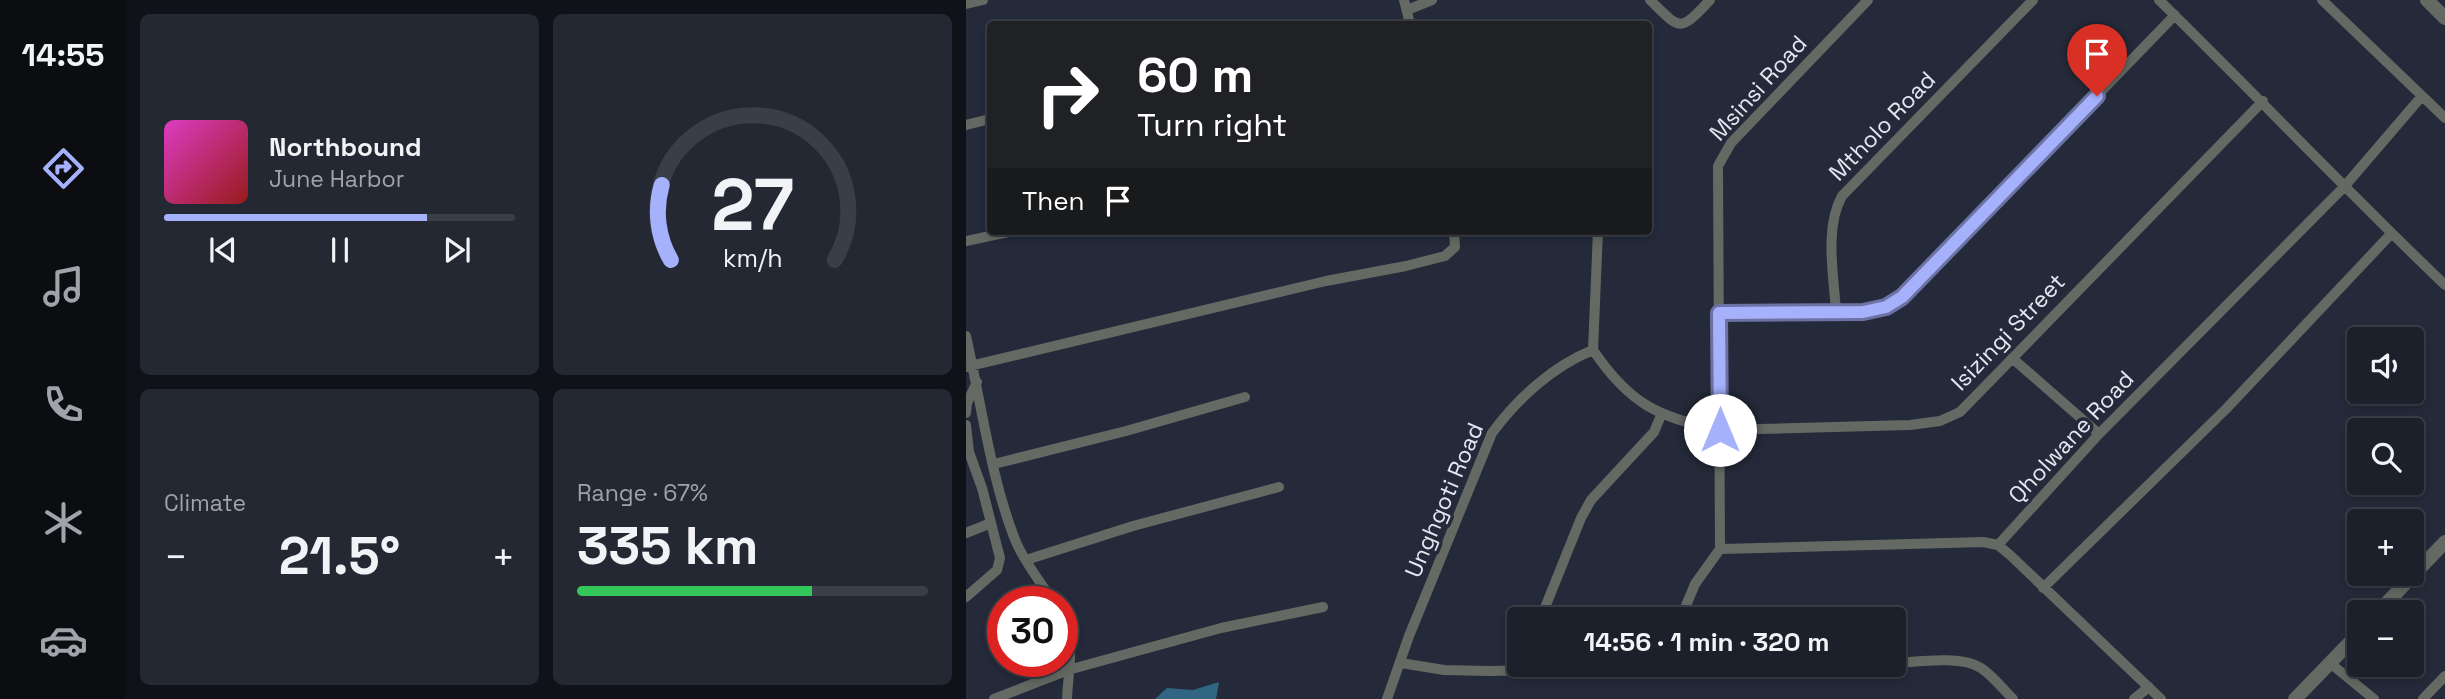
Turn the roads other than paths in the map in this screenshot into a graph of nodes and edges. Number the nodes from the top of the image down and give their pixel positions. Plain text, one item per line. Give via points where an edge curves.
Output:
1 (983, 0) edge
2 (1432, 0) edge
3 (1650, 0) edge
4 (1710, 0) edge
5 (1868, 0) edge
6 (2033, 0) edge
7 (2159, 0) edge
8 (2322, 0) edge
9 (2427, 0) edge
10 (966, 4) edge
11 (1405, 5) edge
12 (2175, 15) junction
13 (2445, 18) edge
14 (2422, 96) junction
15 (2263, 102) junction
16 (2445, 118) edge
17 (987, 120) edge
18 (966, 125) edge
19 (2344, 187) junction
20 (2391, 234) junction
21 (996, 235) edge
22 (1454, 235) edge
23 (1598, 235) edge
24 (966, 242) edge
25 (2445, 285) edge
26 (1836, 312) junction
27 (1719, 313) junction
28 (966, 337) edge
29 (1593, 350) junction
30 (2012, 358) junction
31 (969, 366) edge
32 (977, 382) junction
33 (1245, 397) dead end
34 (966, 413) edge
35 (1662, 414) junction
36 (966, 425) edge
37 (1720, 430) junction
38 (2099, 434) junction
39 (994, 464) junction
40 (970, 470) edge
41 (1279, 487) dead end
42 (991, 523) junction
43 (966, 533) edge
44 (2445, 542) edge
45 (1998, 545) junction
46 (1720, 549) junction
47 (1026, 560) junction
48 (1043, 586) edge
49 (2043, 588) junction
50 (966, 597) edge
51 (2389, 600) edge
52 (1323, 607) dead end
53 (1545, 607) edge
54 (1685, 607) edge
55 (2347, 645) edge
56 (1401, 663) junction
57 (1906, 663) edge
58 (2330, 663) junction
59 (1078, 667) edge
60 (1507, 668) edge
61 (1050, 677) edge
62 (1068, 677) edge
63 (2445, 677) edge
64 (2149, 688) junction
65 (995, 699) edge
66 (1067, 699) edge
67 (1387, 699) edge
68 (2013, 699) edge
69 (2134, 699) edge
70 (2161, 699) edge
71 (2295, 699) edge
72 (2374, 699) edge
73 (2423, 699) edge

1 - 10 street
2 - 11 street
3 - 4 street via 1681,24 1689,22
5 - 27 street, Msinsi Road via 1731,142 1718,166
6 - 26 street, Mtholo Road via 1842,196 1832,227
7 - 12 street
8 - 14 street
9 - 13 street
12 - 15 street
12 - 26 street via 1902,297 1886,307
14 - 16 street
14 - 19 street, Qholwane Road
15 - 19 street
15 - 30 street, Isizingi Street
17 - 18 street
19 - 20 street
19 - 38 street, Qholwane Road
20 - 25 street
20 - 49 street via 2226,409
21 - 24 street
22 - 31 street via 1455,247 1445,256
23 - 29 street
26 - 27 street
27 - 37 street, Msinsi Road
28 - 31 street
29 - 35 street, Isizingi Street via 1625,391
29 - 56 street, Unghgoti Road via 1548,376 1492,433
30 - 37 street, Isizingi Street via 1960,412 1940,421
30 - 38 street
31 - 32 street
32 - 34 street
32 - 39 street
33 - 39 street
35 - 37 street, Isizingi Street
35 - 53 street via 1654,432 1591,500
36 - 40 street
37 - 46 street, Msinsi Road
38 - 45 street, Qholwane Road
39 - 47 street via 1011,528
40 - 42 street via 982,488
41 - 47 street
42 - 43 street
42 - 50 street via 999,566
44 - 51 street
45 - 46 street
45 - 49 street
46 - 54 street via 1695,584
47 - 48 street
49 - 64 street
52 - 59 street via 1221,628
55 - 58 street
56 - 60 street via 1444,670
56 - 67 street, Unghgoti Road
57 - 68 street via 1975,665
58 - 71 street
58 - 72 street
61 - 65 street
62 - 66 street
63 - 73 street
64 - 69 street
64 - 70 street

